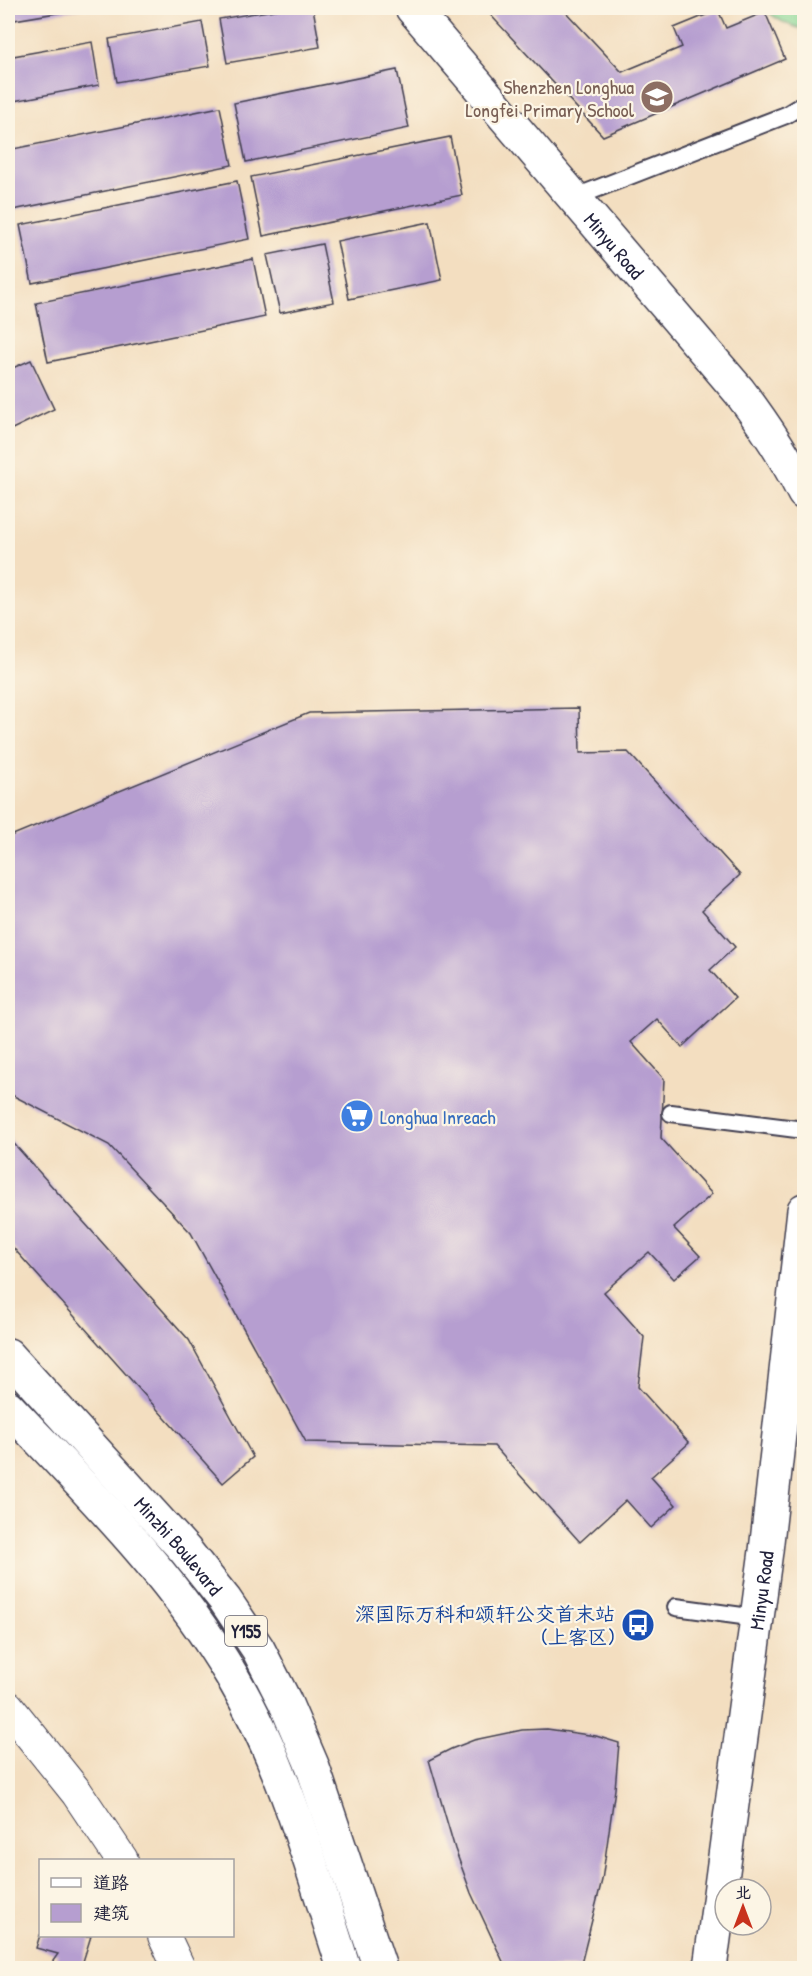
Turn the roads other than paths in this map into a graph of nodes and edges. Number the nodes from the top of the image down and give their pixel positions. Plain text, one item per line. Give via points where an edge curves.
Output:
1 (412, 8) edge
2 (804, 104) edge
3 (573, 198) junction
4 (804, 493) edge
5 (671, 1113) dead end
6 (804, 1130) edge
7 (804, 1210) edge
8 (8, 1355) edge
9 (8, 1407) edge
10 (676, 1607) dead end
11 (757, 1618) junction
12 (8, 1707) edge
13 (121, 1859) edge
14 (165, 1937) edge
15 (179, 1968) edge
16 (344, 1968) edge
17 (380, 1968) edge
18 (710, 1968) edge

1 - 3 street, Minyu Road
2 - 3 lane via 786,115
3 - 4 street, Minyu Road via 739,392 766,427
5 - 6 lane
7 - 11 street, Minyu Road
8 - 17 street, Minzhi Boulevard / Y155 via 185,1550 258,1649 312,1765
9 - 16 street, Minzhi Boulevard / Y155 via 153,1563 232,1676 282,1782
10 - 11 lane
11 - 18 street, Minyu Road
12 - 13 street via 77,1793
14 - 15 street

